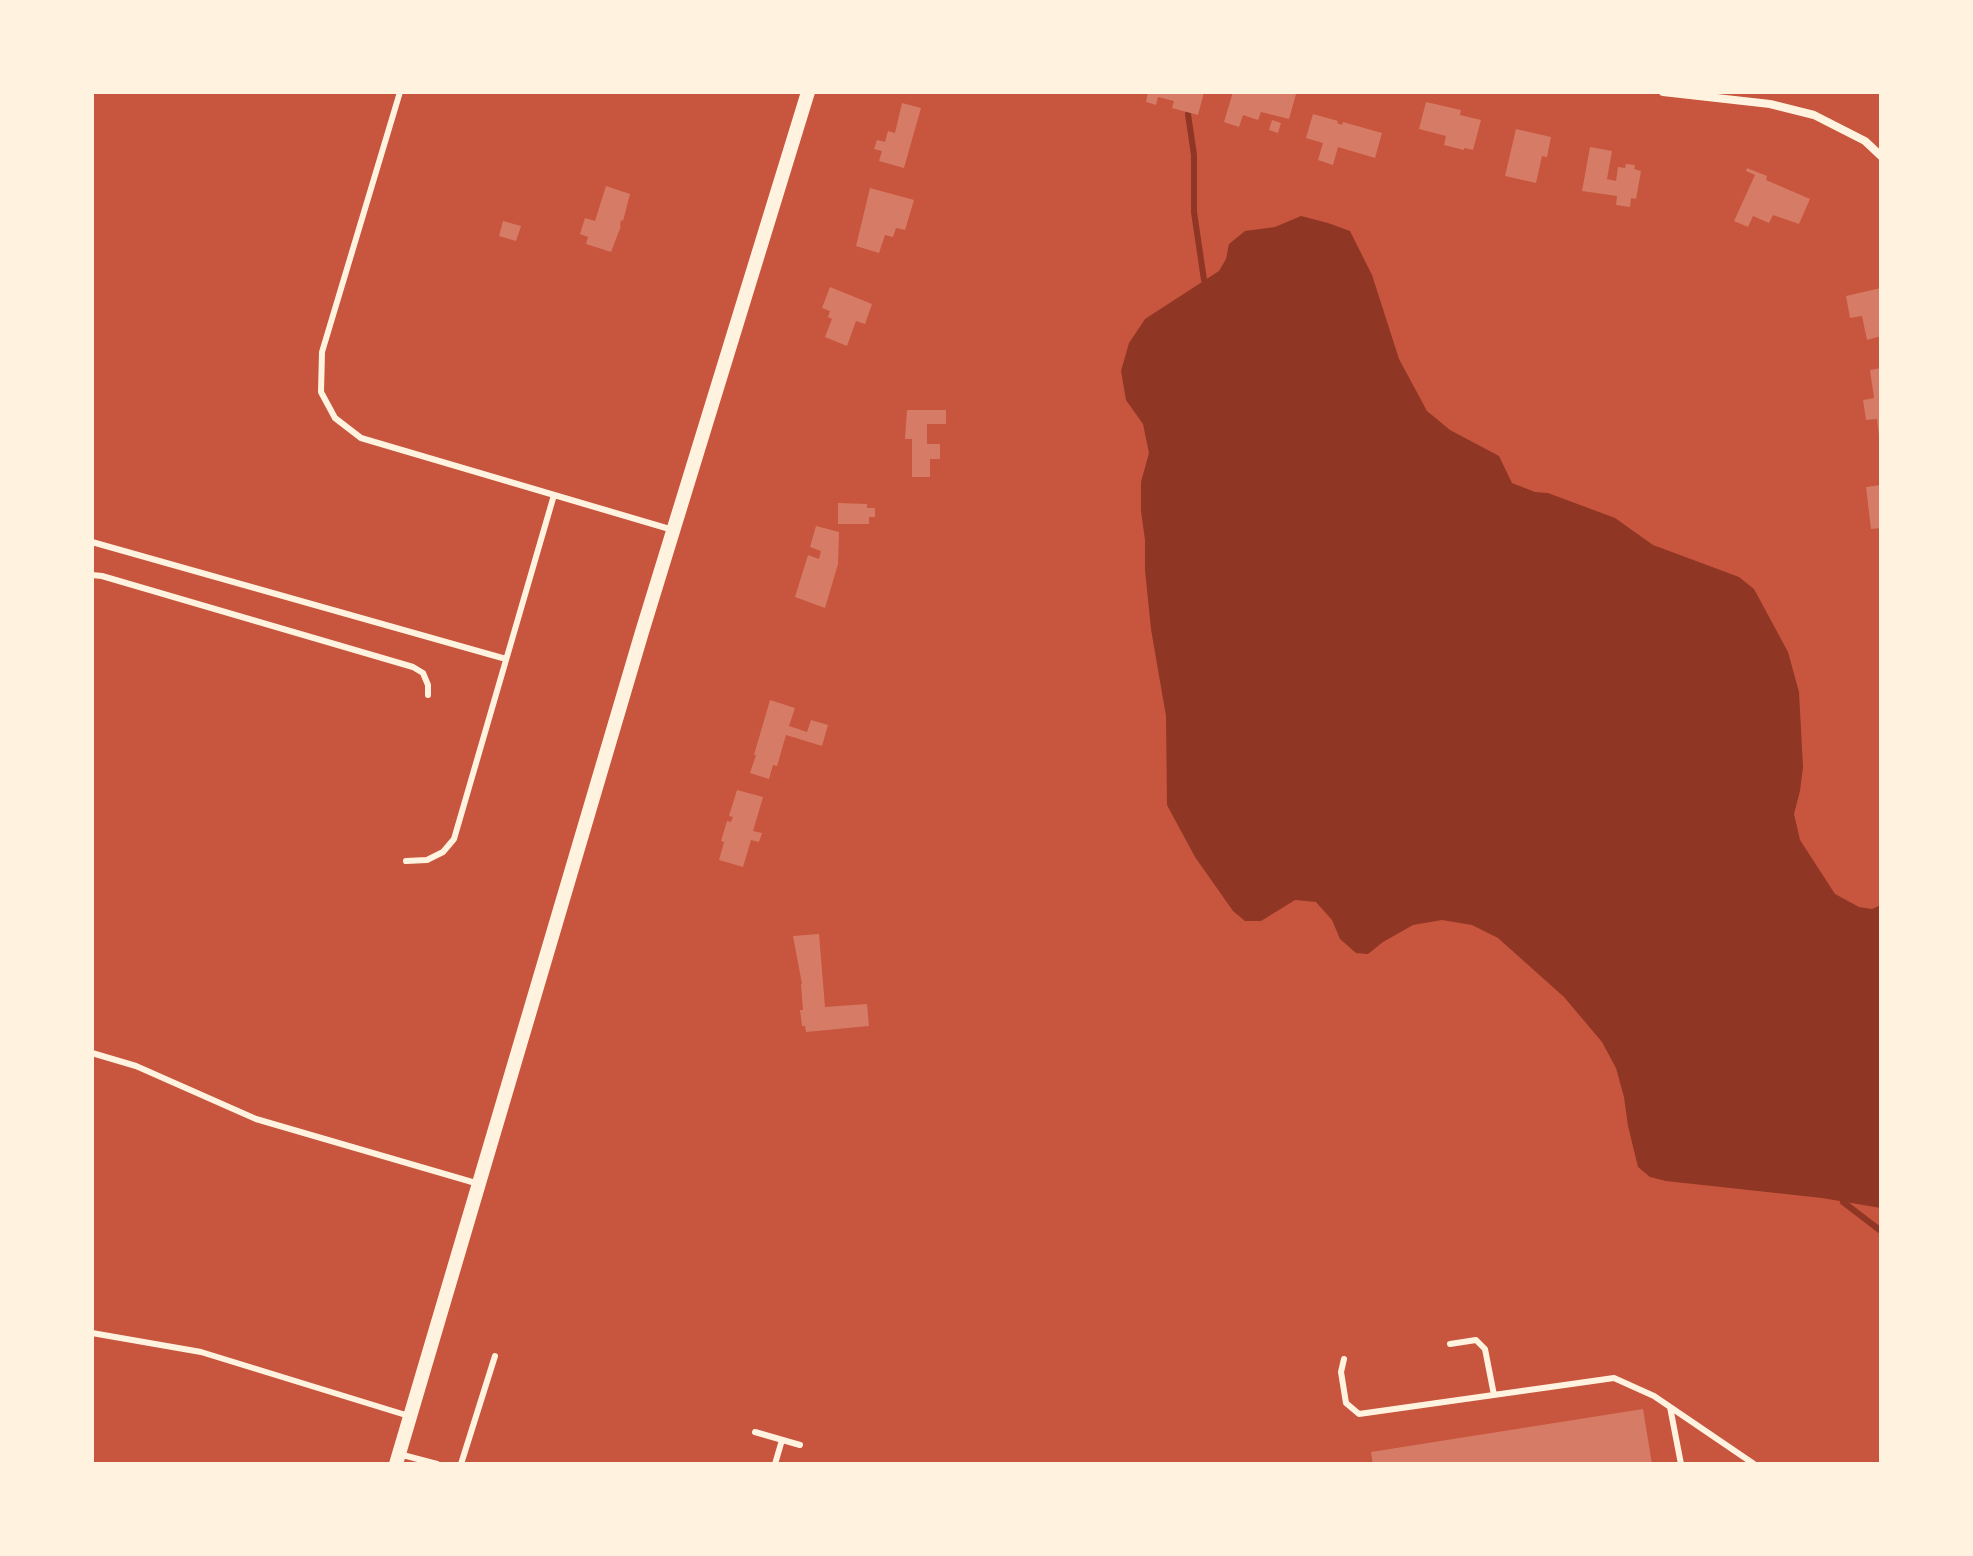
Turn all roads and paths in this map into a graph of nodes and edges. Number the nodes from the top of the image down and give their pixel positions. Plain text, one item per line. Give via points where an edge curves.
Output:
1 (400, 92) edge
2 (808, 92) edge
3 (1663, 92) edge
4 (1881, 156) edge
5 (554, 495) junction
6 (673, 530) junction
7 (92, 542) edge
8 (92, 575) edge
9 (506, 659) junction
10 (428, 695) dead end
11 (406, 861) dead end
12 (92, 1053) edge
13 (479, 1184) junction
14 (92, 1333) edge
15 (1450, 1344) dead end
16 (495, 1356) dead end
17 (1344, 1359) dead end
18 (1494, 1395) junction
19 (1670, 1407) junction
20 (410, 1416) junction
21 (755, 1432) dead end
22 (782, 1440) junction
23 (800, 1445) dead end
24 (398, 1459) edge
25 (437, 1464) edge
26 (461, 1464) edge
27 (775, 1464) edge
28 (1681, 1464) edge
29 (1754, 1464) edge

1 - 5 lane via 322,352 321,392 335,418 361,438
2 - 6 street
3 - 4 street via 1770,104 1814,115 1865,141
5 - 6 lane
5 - 9 lane
6 - 13 street
7 - 9 lane
8 - 10 lane via 413,667 423,673
9 - 11 lane via 454,839 427,860
12 - 13 lane via 136,1066 256,1119
13 - 20 street
14 - 20 lane via 201,1352
15 - 18 lane via 1476,1340 1485,1349
16 - 26 lane
17 - 18 lane via 1346,1403 1359,1414
18 - 19 lane via 1614,1378
19 - 28 lane
19 - 29 lane
20 - 24 street
21 - 22 lane
22 - 23 lane
22 - 27 lane
24 - 25 lane

